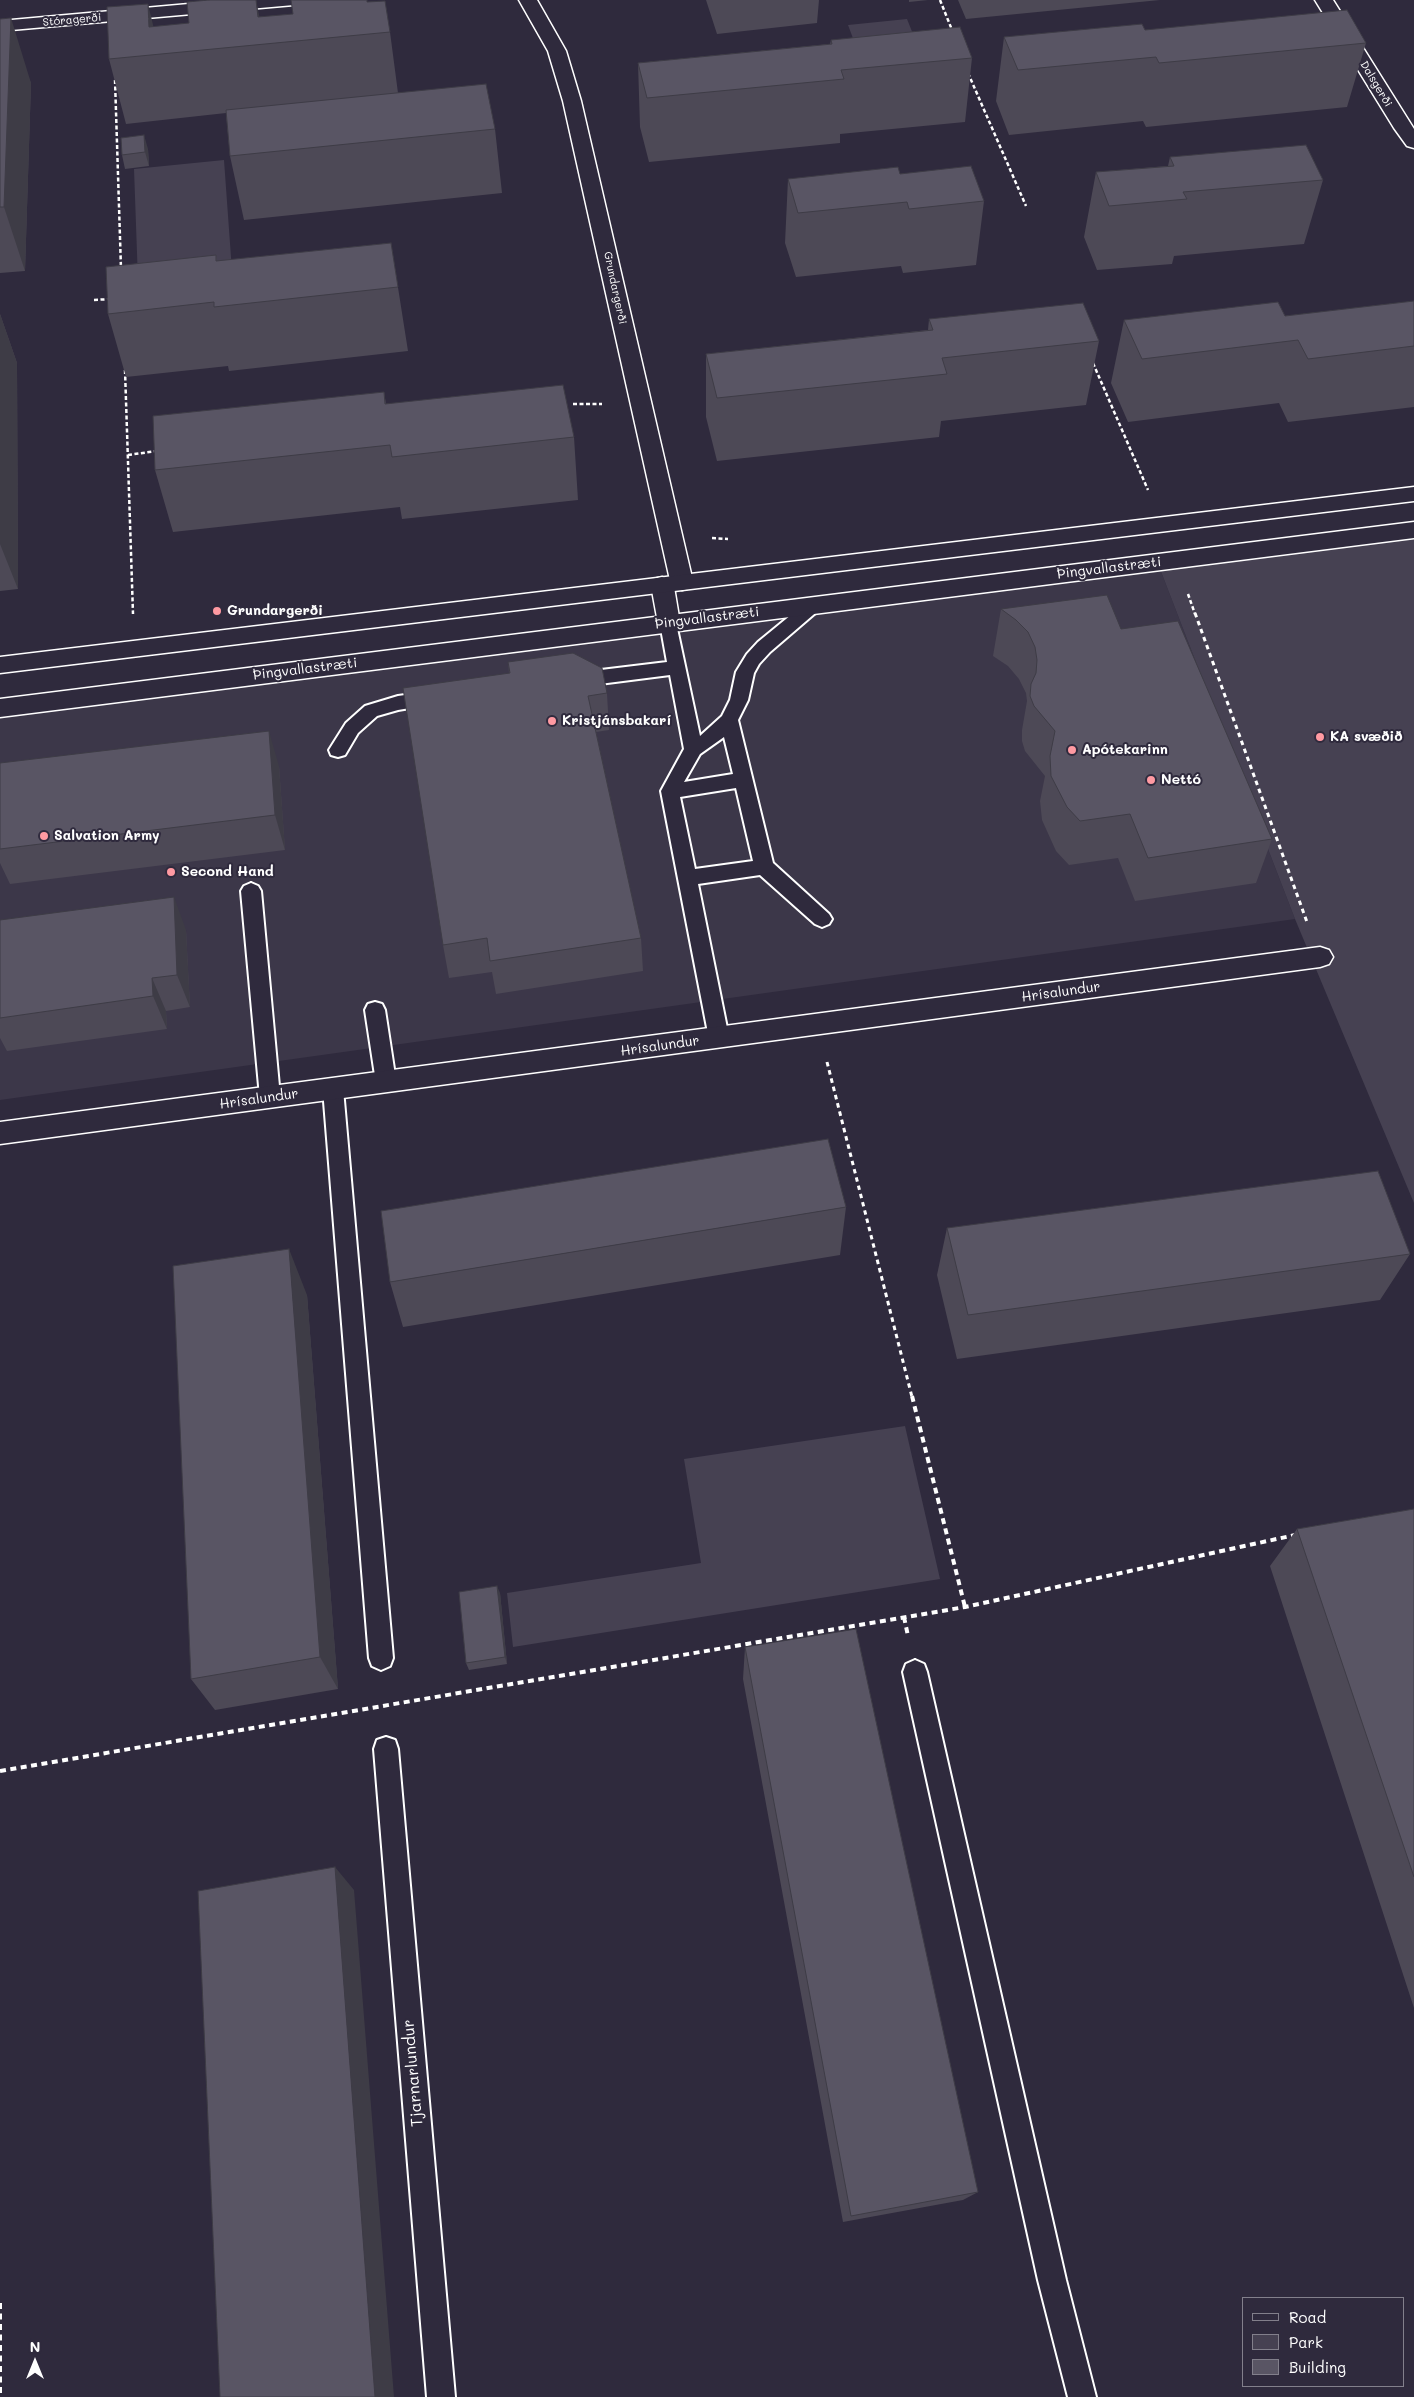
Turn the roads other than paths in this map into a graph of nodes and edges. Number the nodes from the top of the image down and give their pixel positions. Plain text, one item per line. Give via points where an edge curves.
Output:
1 (294, 0) edge
2 (528, 0) edge
3 (1324, 0) edge
4 (0, 26) edge
5 (1414, 142) edge
6 (1414, 494) edge
7 (1414, 530) edge
8 (672, 584) junction
9 (814, 605) junction
10 (669, 623) junction
11 (0, 665) edge
12 (678, 667) junction
13 (562, 682) edge
14 (446, 696) edge
15 (0, 708) edge
16 (729, 720) junction
17 (693, 749) junction
18 (338, 750) dead end
19 (743, 780) junction
20 (670, 790) junction
21 (764, 867) junction
22 (687, 878) junction
23 (251, 892) dead end
24 (822, 919) dead end
25 (1320, 957) road end
26 (375, 1010) dead end
27 (719, 1038) junction
28 (386, 1082) junction
29 (333, 1089) junction
30 (270, 1097) junction
31 (0, 1133) edge
32 (381, 1658) road end
33 (915, 1672) dead end
34 (386, 1749) road end
35 (441, 2397) edge
36 (1082, 2397) edge

1 - 4 street, Stóragerði
2 - 8 street, Grundargerði via 557,51 572,101
3 - 5 street, Dalsgerði via 1402,128
6 - 8 street
7 - 9 street, Þingvallastræti
8 - 10 street, Grundargerði
8 - 11 street
9 - 10 street, Þingvallastræti
9 - 16 lane via 753,659 745,672 739,700
10 - 12 lane
10 - 15 street, Þingvallastræti
12 - 13 lane
12 - 17 lane
14 - 18 lane via 398,702 371,711 352,728
16 - 17 lane
16 - 19 lane
17 - 20 lane
19 - 20 lane
19 - 21 lane
20 - 22 lane
21 - 22 lane
21 - 24 lane
22 - 27 lane
23 - 30 lane
25 - 27 street, Hrísalundur
26 - 28 lane
27 - 28 street, Hrísalundur
28 - 29 street, Hrísalundur
29 - 30 street, Hrísalundur
29 - 32 lane
30 - 31 street, Hrísalundur
33 - 36 lane via 1050,2270
34 - 35 lane, Tjarnarlundur

